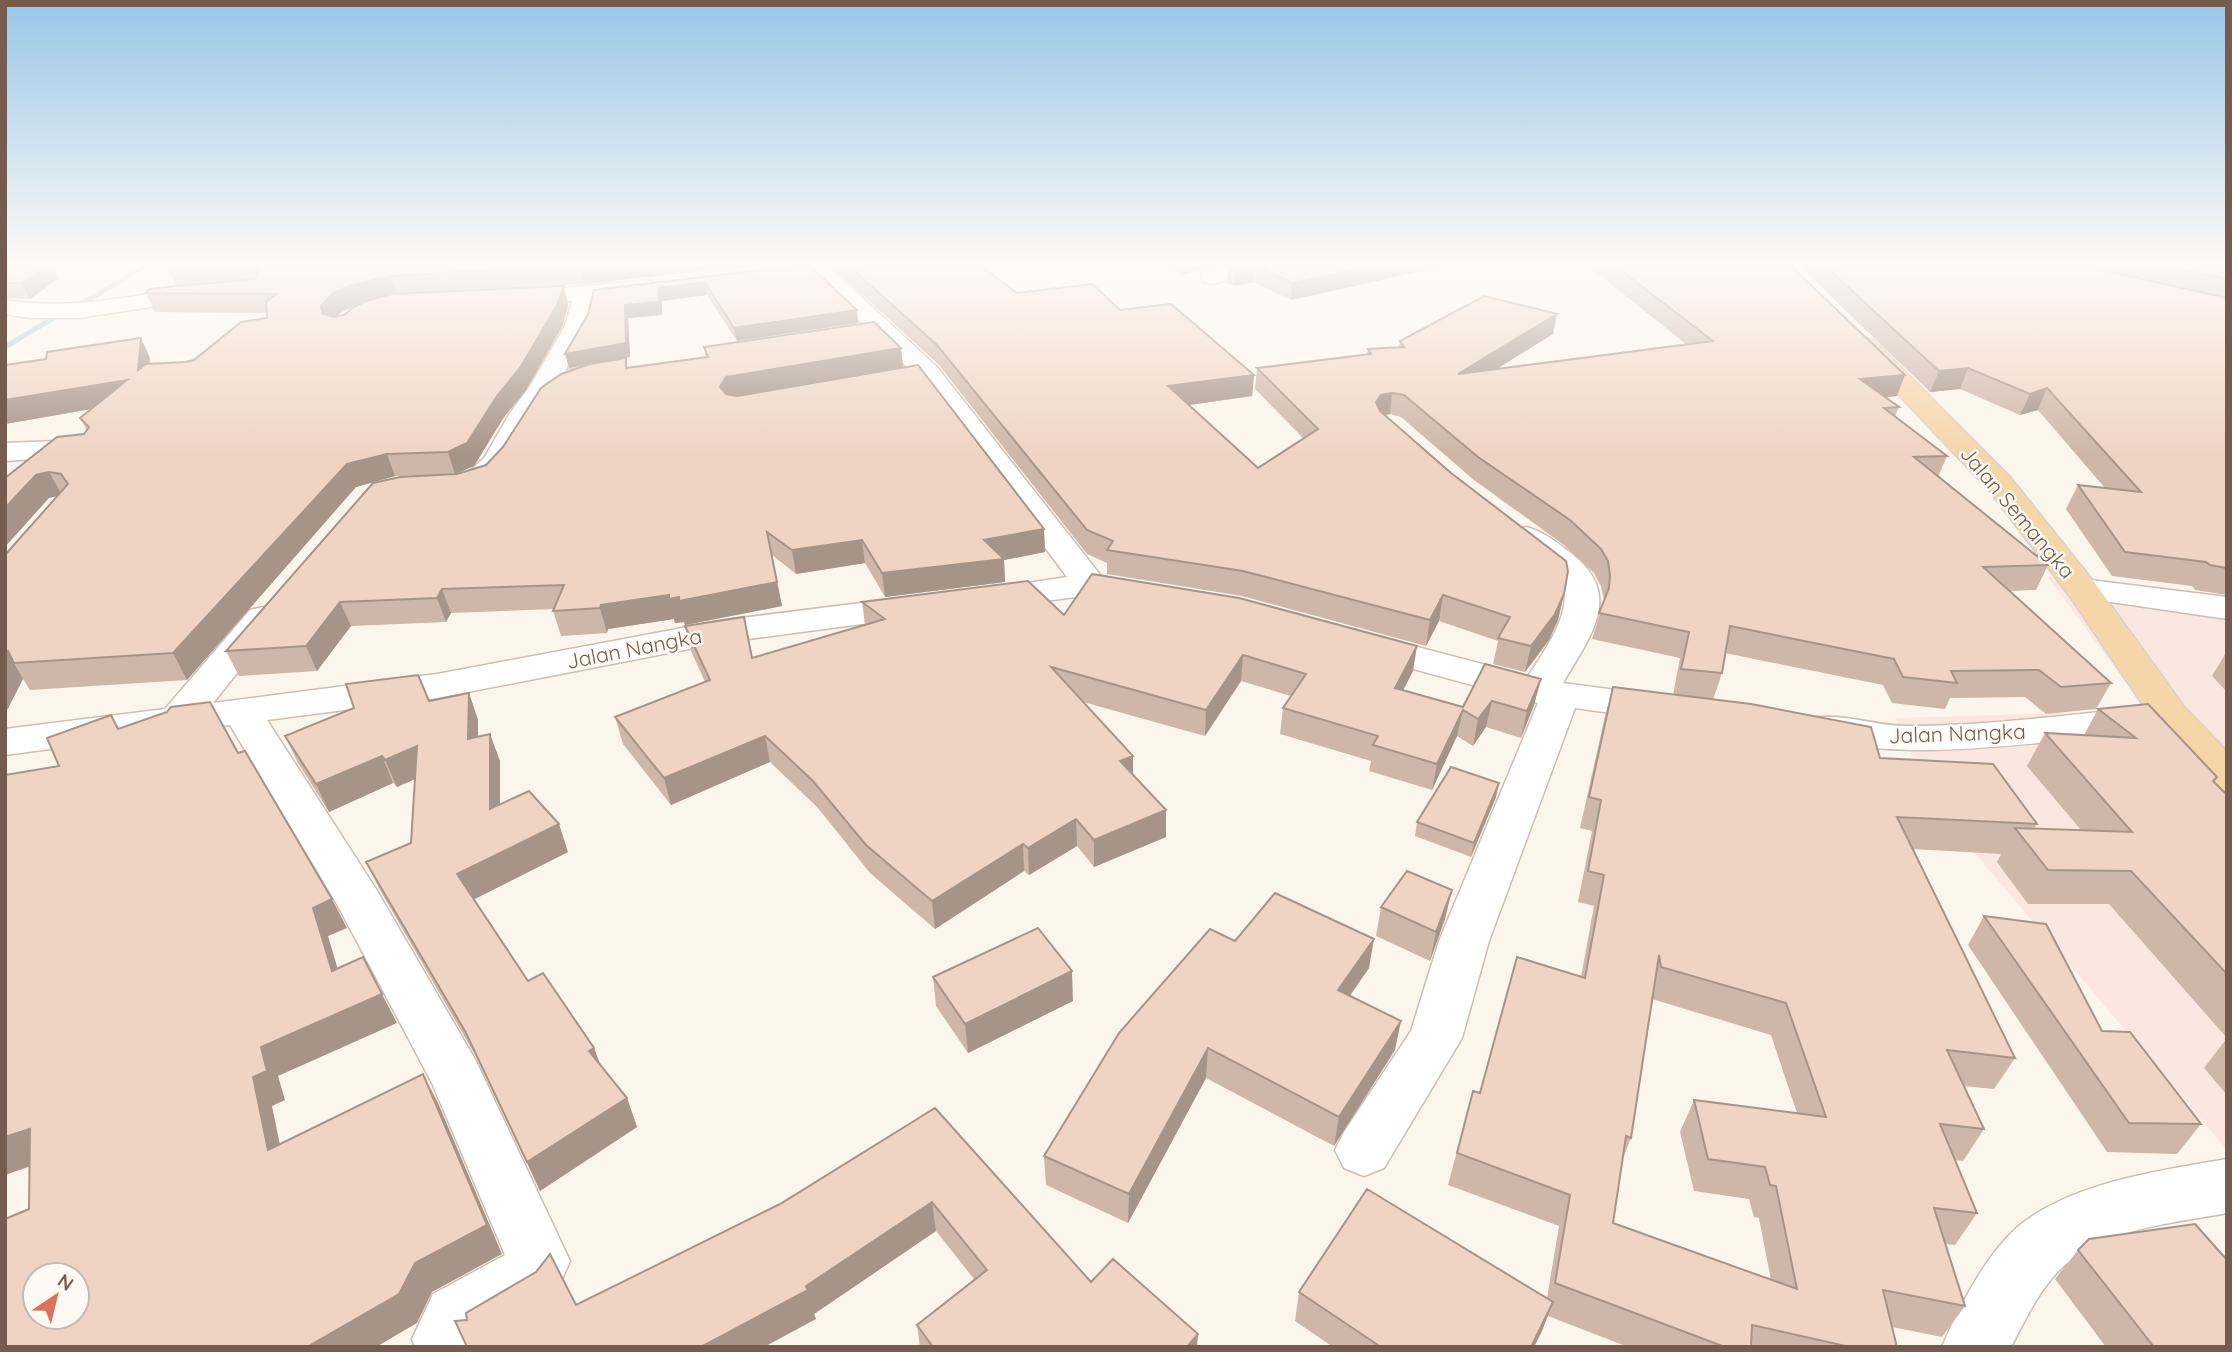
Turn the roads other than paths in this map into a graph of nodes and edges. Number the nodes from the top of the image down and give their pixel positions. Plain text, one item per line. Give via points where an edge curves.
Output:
1 (576, 328) edge
2 (863, 328) edge
3 (1847, 328) edge
4 (607, 371) edge
5 (928, 373) junction
6 (892, 380) edge
7 (541, 390) junction
8 (83, 449) edge
9 (5, 453) edge
10 (446, 486) edge
11 (1504, 520) edge
12 (1090, 585) junction
13 (2082, 589) junction
14 (1172, 599) edge
15 (278, 600) edge
16 (2227, 608) edge
17 (1331, 635) edge
18 (1549, 693) junction
19 (241, 710) junction
20 (1698, 713) edge
21 (2171, 717) junction
22 (177, 720) junction
23 (1781, 723) edge
24 (6, 744) edge
25 (2227, 776) edge
26 (1364, 1150) dead end
27 (2227, 1186) edge
28 (448, 1347) edge
29 (1975, 1347) edge

1 - 7 street
2 - 5 street
3 - 13 main road, Jalan Semangka via 1999,483
4 - 7 street via 569,378
5 - 6 street
5 - 12 street
7 - 10 street via 493,467 483,477
8 - 9 street
11 - 18 street via 1582,584 1584,601 1578,623
12 - 14 street, Jalan Nangka
12 - 19 street, Jalan Nangka via 725,631 437,686
13 - 16 street
13 - 21 main road, Jalan Semangka
15 - 22 street
17 - 18 street
18 - 20 street
18 - 26 street via 1435,1038
19 - 22 street, Jalan Nangka
19 - 28 street via 359,901 457,1077 539,1261 527,1277 456,1317 445,1339
21 - 23 street, Jalan Nangka via 1906,739
21 - 25 main road, Jalan Semangka
22 - 24 street, Jalan Nangka
27 - 29 street via 2125,1205 2049,1238 2031,1256

